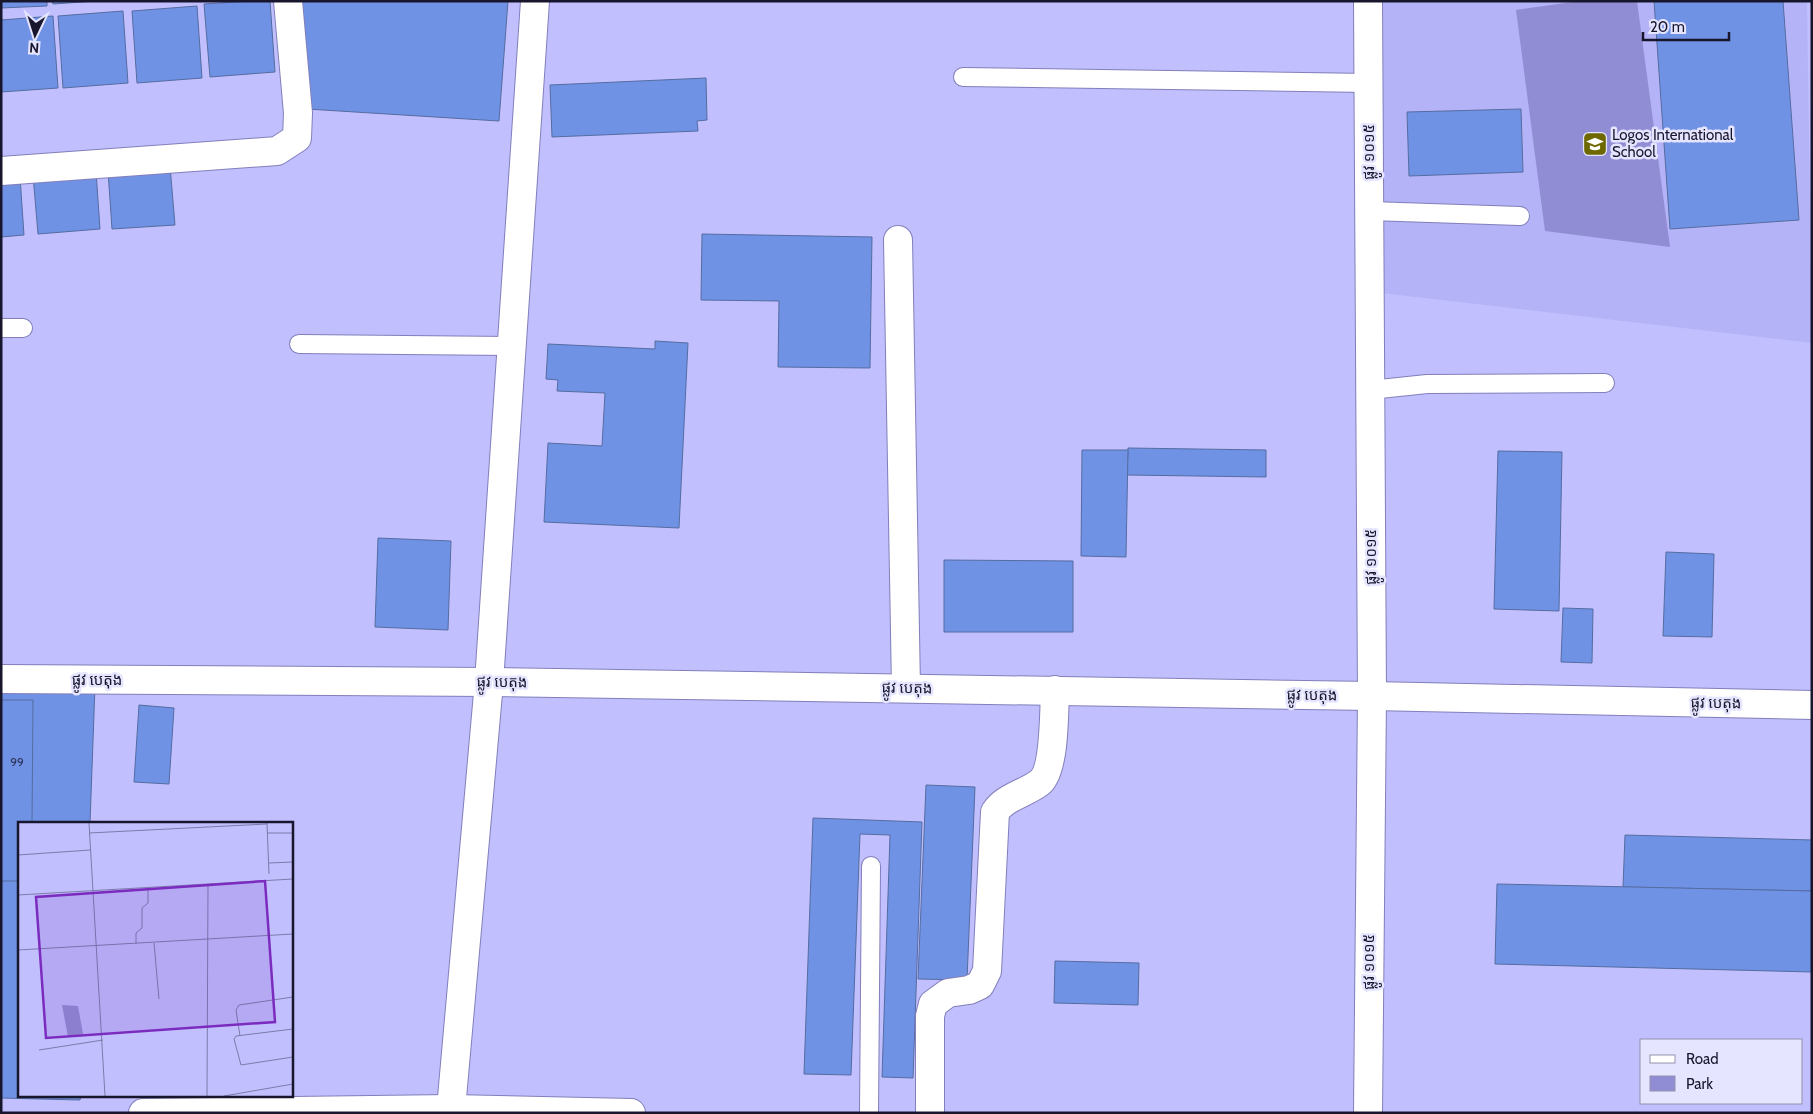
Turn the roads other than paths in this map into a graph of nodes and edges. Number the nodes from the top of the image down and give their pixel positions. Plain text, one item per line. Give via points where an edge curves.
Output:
1 (288, 1) edge
2 (535, 1) edge
3 (1368, 1) edge
4 (963, 77) dead end
5 (1368, 82) junction
6 (1, 171) edge
7 (1370, 211) junction
8 (1520, 216) dead end
9 (898, 240) dead end
10 (1, 328) edge
11 (23, 328) dead end
12 (299, 344) dead end
13 (512, 346) junction
14 (1605, 383) dead end
15 (1370, 390) junction
16 (1, 680) edge
17 (489, 682) junction
18 (906, 688) junction
19 (1055, 690) junction
20 (1372, 696) junction
21 (1812, 705) edge
22 (871, 866) dead end
23 (451, 1109) junction
24 (143, 1113) edge
25 (631, 1113) edge
26 (869, 1113) edge
27 (930, 1113) edge
28 (1368, 1113) edge

1 - 6 street via 298,113 297,138 278,151
2 - 13 street
3 - 5 street, ផ្លូវ ១០១៥
4 - 5 lane
5 - 7 street, ផ្លូវ ១០១៥
7 - 8 lane
7 - 15 street, ផ្លូវ ១០១៥
9 - 18 street
10 - 11 lane
12 - 13 lane
13 - 17 street
14 - 15 lane via 1427,384
15 - 20 street, ផ្លូវ ១០១៥
16 - 17 street, ផ្លូវ បេតុង
17 - 18 street, ផ្លូវ បេតុង
17 - 23 street
18 - 19 street, ផ្លូវ បេតុង
19 - 20 street, ផ្លូវ បេតុង
19 - 27 street via 1050,763 1046,775 1041,782 1000,804 995,812 987,971 980,985 948,993 933,1004 930,1016
20 - 21 street, ផ្លូវ បេតុង
20 - 28 street, ផ្លូវ ១០១៥
22 - 26 lane
23 - 24 street
23 - 25 street

